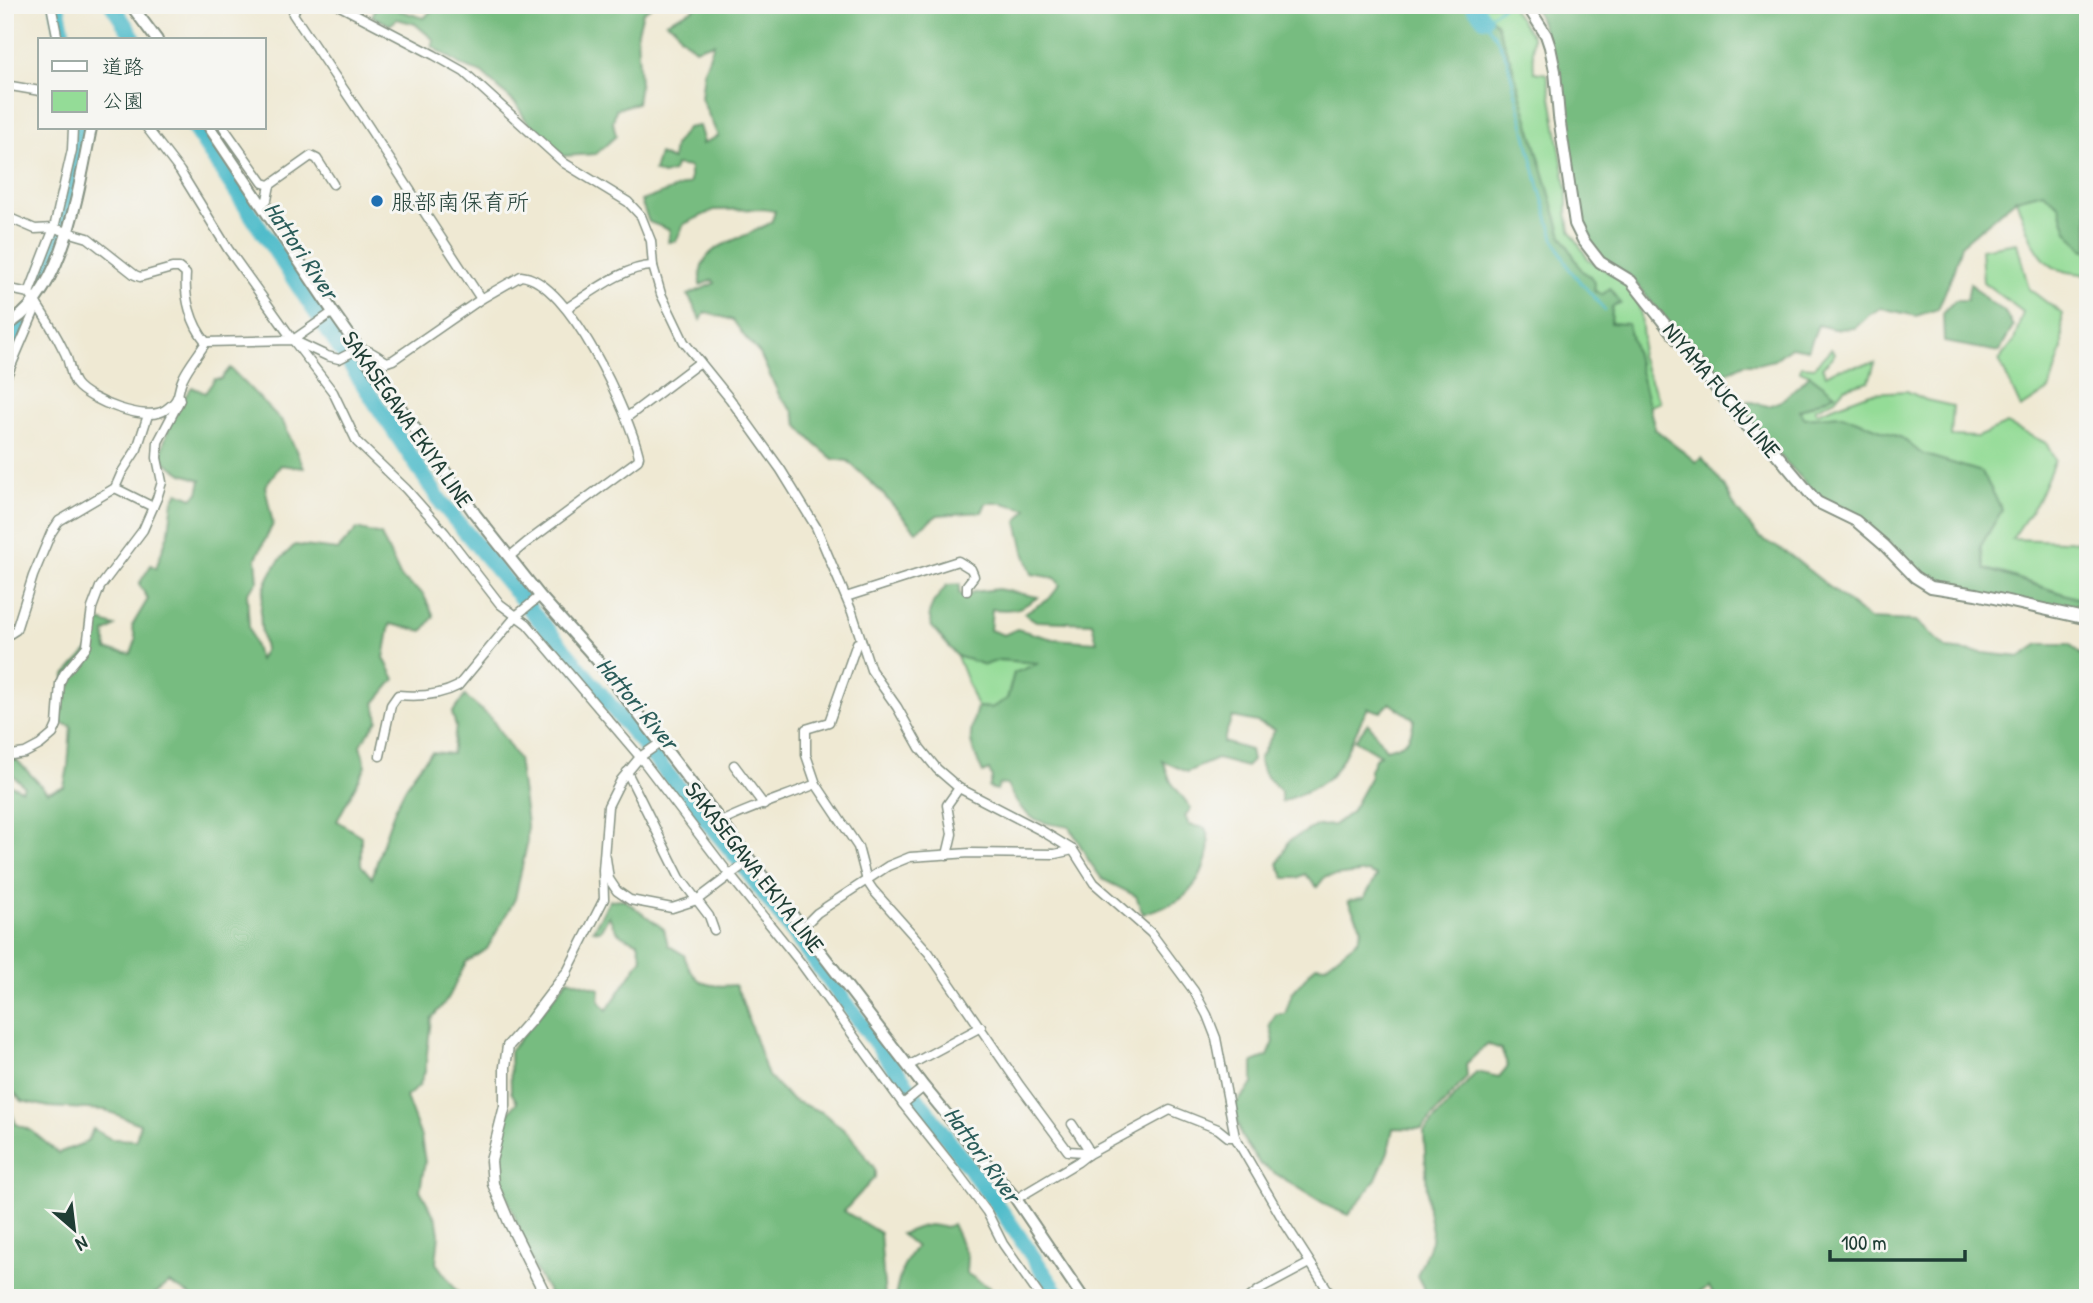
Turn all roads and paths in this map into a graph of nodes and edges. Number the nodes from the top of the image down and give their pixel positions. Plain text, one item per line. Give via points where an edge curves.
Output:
1 (51, 5) edge
2 (131, 5) edge
3 (297, 5) edge
4 (338, 5) edge
5 (1527, 5) edge
6 (58, 38) edge
7 (156, 38) edge
8 (5, 85) edge
9 (38, 91) edge
10 (73, 130) edge
11 (91, 130) edge
12 (149, 130) edge
13 (211, 130) edge
14 (225, 130) edge
15 (333, 184) dead end
16 (270, 185) junction
17 (260, 204) junction
18 (5, 216) edge
19 (54, 228) junction
20 (67, 231) junction
21 (653, 266) junction
22 (5, 288) edge
23 (481, 299) junction
24 (34, 300) junction
25 (566, 308) junction
26 (331, 313) junction
27 (5, 326) edge
28 (293, 340) junction
29 (206, 342) junction
30 (356, 351) junction
31 (700, 362) junction
32 (5, 380) edge
33 (180, 396) junction
34 (148, 415) junction
35 (626, 418) junction
36 (115, 488) junction
37 (153, 507) junction
38 (509, 557) junction
39 (967, 591) dead end
40 (846, 597) junction
41 (538, 598) junction
42 (519, 613) junction
43 (2088, 619) edge
44 (5, 638) edge
45 (861, 643) junction
46 (658, 745) junction
47 (5, 756) edge
48 (380, 756) dead end
49 (642, 756) junction
50 (734, 765) dead end
51 (627, 772) junction
52 (816, 784) junction
53 (960, 788) junction
54 (764, 806) junction
55 (721, 822) junction
56 (604, 849) junction
57 (1073, 850) junction
58 (947, 855) junction
59 (748, 861) junction
60 (731, 872) junction
61 (867, 881) junction
62 (696, 900) junction
63 (802, 928) junction
64 (714, 930) dead end
65 (566, 974) joint
66 (981, 1027) junction
67 (908, 1066) junction
68 (922, 1089) junction
69 (904, 1104) junction
70 (1072, 1124) dead end
71 (1235, 1137) junction
72 (1087, 1155) junction
73 (1016, 1199) junction
74 (1310, 1263) junction
75 (547, 1298) edge
76 (1041, 1298) edge
77 (1083, 1298) edge
78 (1249, 1298) edge
79 (1334, 1298) edge

1 - 6 street
2 - 7 main road
3 - 23 street via 293,14
4 - 21 street via 464,72 564,163 628,202 651,241
5 - 43 main road, NIYAMA FUCHU LINE via 1550,47 1571,205 1579,232 1600,262 1631,281 1747,426 1764,439 1817,502 1856,521 1931,587
8 - 9 street
10 - 19 street
11 - 20 main road
12 - 28 street
13 - 17 main road, SAKASEGAWA EKIYA LINE
14 - 16 street via 263,183
15 - 16 street via 311,156
16 - 17 street via 267,200
17 - 26 main road, SAKASEGAWA EKIYA LINE
18 - 19 street via 35,229
19 - 20 street
19 - 24 street
20 - 24 main road via 51,277
20 - 29 street via 88,238 140,277 179,268 186,274 187,302
21 - 25 street via 604,284
21 - 31 street via 672,318
22 - 24 street
23 - 25 street via 529,276
23 - 30 street via 393,360 387,362 366,349
24 - 27 main road via 23,315
24 - 32 street
24 - 34 street via 68,357 74,382 109,404
25 - 35 street via 615,388
26 - 28 street
26 - 30 main road, SAKASEGAWA EKIYA LINE
28 - 29 street
28 - 30 street via 339,359
28 - 42 street via 333,392 357,442 445,533 500,604
29 - 33 street via 181,380
30 - 38 main road, SAKASEGAWA EKIYA LINE
31 - 35 street
31 - 40 street via 781,470 816,527
33 - 34 street via 164,412
33 - 37 street via 158,442 162,482
34 - 36 street via 137,449
35 - 38 street via 638,460
36 - 37 street
36 - 44 street via 59,521 33,576 16,631
37 - 47 street via 143,530 100,587 87,646 60,683 53,734 25,753
38 - 41 main road, SAKASEGAWA EKIYA LINE
39 - 40 street via 974,576 958,561
40 - 45 street
41 - 42 street
41 - 46 main road, SAKASEGAWA EKIYA LINE via 597,660
42 - 48 street via 458,686 445,693 398,695 391,705
42 - 49 street
45 - 52 street via 857,643 829,722 806,729 806,755
45 - 53 street via 872,670 920,748
46 - 49 street
46 - 55 main road, SAKASEGAWA EKIYA LINE
49 - 51 street
49 - 60 street
50 - 54 street
51 - 56 street via 608,806
51 - 62 street via 680,878
52 - 54 street
52 - 61 street via 858,847
53 - 57 street
53 - 58 street via 947,805 952,834
54 - 55 street
55 - 59 main road, SAKASEGAWA EKIYA LINE
56 - 62 street via 610,879 630,900 672,908
56 - 65 street via 604,898
57 - 58 street
57 - 71 street via 1094,883 1151,933 1207,1015 1216,1038
58 - 61 street via 910,857
59 - 60 street
59 - 63 main road, SAKASEGAWA EKIYA LINE
60 - 62 street
60 - 69 street
61 - 63 street
61 - 66 street via 929,953
62 - 64 street
63 - 67 main road, SAKASEGAWA EKIYA LINE
65 - 75 street via 508,1046 505,1106 491,1161 493,1184
66 - 67 street
66 - 72 street via 1068,1152
67 - 68 main road, SAKASEGAWA EKIYA LINE
68 - 69 street
68 - 73 main road, SAKASEGAWA EKIYA LINE
69 - 76 street via 987,1212
70 - 72 street
71 - 72 street via 1170,1110
71 - 74 street
72 - 73 street
73 - 77 main road, SAKASEGAWA EKIYA LINE
74 - 78 street
74 - 79 street

